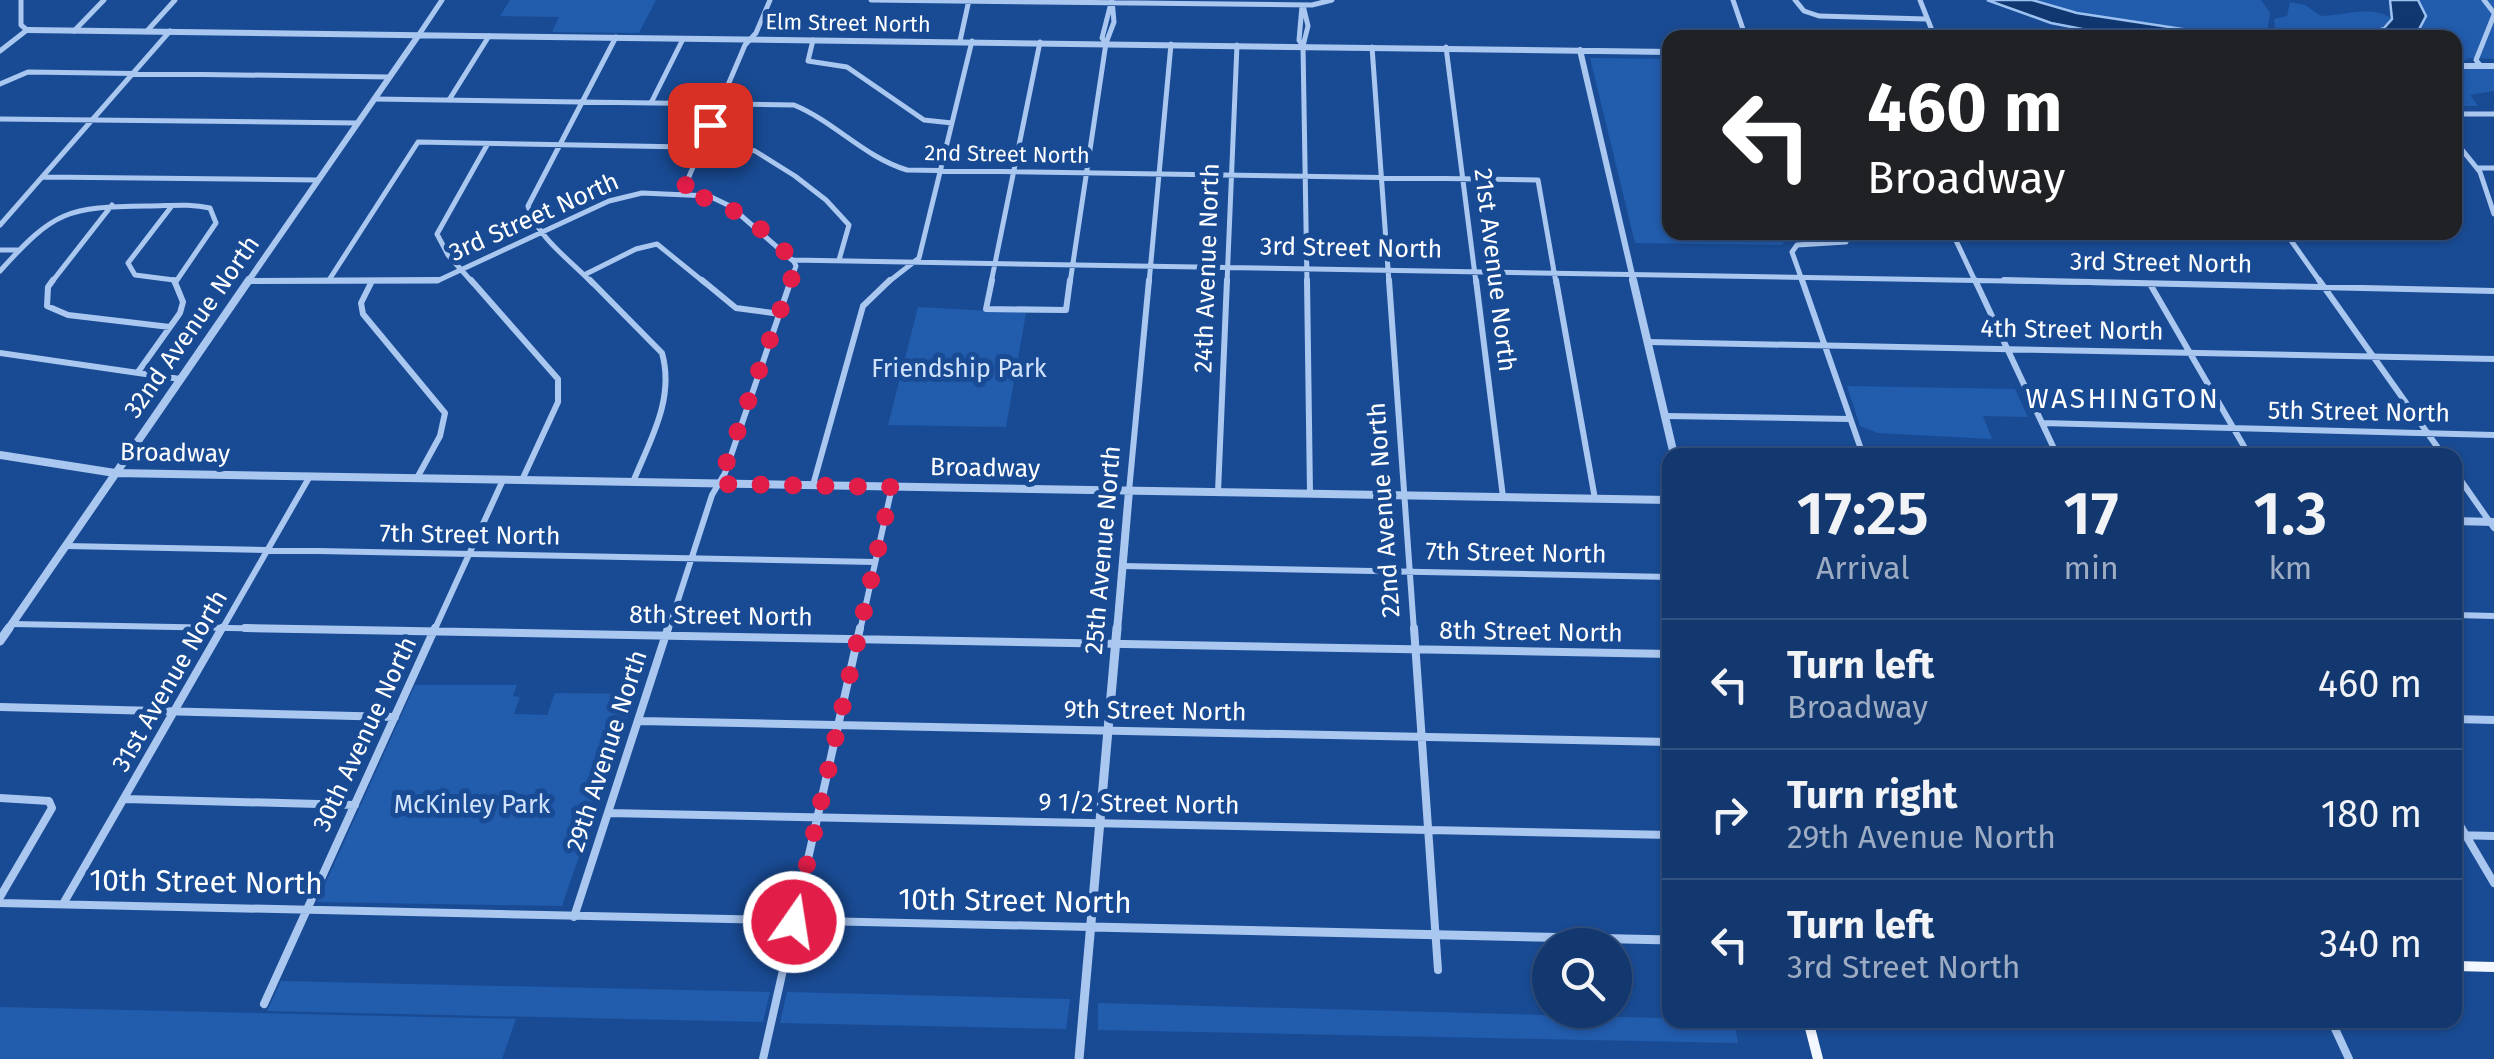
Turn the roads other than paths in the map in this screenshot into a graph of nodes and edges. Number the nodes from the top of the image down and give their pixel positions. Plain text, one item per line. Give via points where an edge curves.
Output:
1 (21, 0) edge
2 (104, 0) edge
3 (175, 0) edge
4 (442, 0) edge
5 (770, 0) edge
6 (872, 0) edge
7 (1332, 0) edge
8 (1732, 0) edge
9 (1795, 0) edge
10 (1920, 0) edge
11 (2484, 0) edge
12 (969, 1) edge
13 (1041, 1) edge
14 (1112, 1) edge
15 (1303, 5) junction
16 (2494, 14) edge
17 (1926, 19) junction
18 (26, 30) junction
19 (1743, 30) edge
20 (1931, 30) edge
21 (74, 31) junction
22 (147, 31) junction
23 (170, 32) junction
24 (418, 36) junction
25 (489, 36) junction
26 (616, 38) junction
27 (682, 39) junction
28 (750, 39) junction
29 (813, 40) junction
30 (960, 41) junction
31 (972, 42) junction
32 (1040, 42) junction
33 (1106, 43) junction
34 (1171, 44) junction
35 (1237, 45) junction
36 (1304, 46) junction
37 (1372, 46) junction
38 (1446, 48) junction
39 (0, 50) edge
40 (1580, 50) junction
41 (1662, 52) edge
42 (2480, 65) junction
43 (2462, 66) edge
44 (2494, 66) edge
45 (134, 73) junction
46 (390, 77) junction
47 (0, 84) edge
48 (374, 99) junction
49 (448, 100) junction
50 (581, 102) junction
51 (651, 103) junction
52 (720, 104) junction
53 (2462, 114) edge
54 (2494, 114) edge
55 (0, 119) edge
56 (93, 120) junction
57 (952, 123) junction
58 (356, 124) junction
59 (488, 144) junction
60 (558, 144) junction
61 (702, 147) junction
62 (2462, 149) edge
63 (2478, 168) junction
64 (2494, 168) edge
65 (940, 171) junction
66 (1013, 172) junction
67 (1086, 173) junction
68 (1159, 174) junction
69 (1231, 176) junction
70 (1305, 176) junction
71 (43, 177) junction
72 (1381, 177) junction
73 (1464, 179) junction
74 (318, 180) junction
75 (682, 194) junction
76 (112, 205) junction
77 (171, 206) junction
78 (2494, 214) edge
79 (0, 225) edge
80 (542, 232) junction
81 (1848, 240) edge
82 (1956, 240) edge
83 (2291, 240) edge
84 (0, 250) edge
85 (18, 250) junction
86 (792, 260) junction
87 (838, 260) junction
88 (917, 261) junction
89 (994, 262) junction
90 (1072, 263) junction
91 (1151, 264) junction
92 (1228, 265) junction
93 (1306, 267) junction
94 (1386, 269) junction
95 (0, 271) edge
96 (462, 271) junction
97 (1475, 271) junction
98 (1554, 272) junction
99 (1633, 272) junction
100 (586, 274) junction
101 (1801, 276) junction
102 (174, 280) junction
103 (1975, 280) junction
104 (248, 281) junction
105 (328, 282) junction
106 (372, 282) junction
107 (2150, 283) junction
108 (2326, 287) junction
109 (2494, 291) edge
110 (780, 314) junction
111 (171, 327) junction
112 (1649, 342) junction
113 (1824, 344) junction
114 (2006, 348) junction
115 (2190, 352) junction
116 (0, 353) edge
117 (2375, 357) junction
118 (2494, 360) edge
119 (138, 372) junction
120 (180, 379) junction
121 (1666, 416) junction
122 (1850, 419) junction
123 (2042, 423) junction
124 (2234, 429) junction
125 (2428, 433) junction
126 (2494, 435) edge
127 (1673, 448) edge
128 (1860, 448) edge
129 (2054, 448) edge
130 (2246, 448) edge
131 (2438, 448) edge
132 (0, 456) edge
133 (116, 473) junction
134 (310, 476) junction
135 (417, 478) junction
136 (503, 480) junction
137 (522, 480) junction
138 (633, 482) junction
139 (2462, 482) edge
140 (719, 484) junction
141 (813, 485) junction
142 (892, 487) junction
143 (1128, 491) junction
144 (1218, 492) junction
145 (1310, 494) junction
146 (1404, 495) junction
147 (1503, 497) junction
148 (1595, 498) junction
149 (1662, 500) edge
150 (2462, 521) edge
151 (2493, 524) edge
152 (65, 546) junction
153 (267, 551) junction
154 (469, 555) junction
155 (691, 559) junction
156 (874, 562) junction
157 (1122, 566) junction
158 (1409, 571) junction
159 (1662, 577) edge
160 (2462, 615) edge
161 (2494, 616) edge
162 (11, 624) junction
163 (223, 628) junction
164 (435, 630) junction
165 (666, 636) junction
166 (858, 639) junction
167 (0, 640) edge
168 (1115, 644) junction
169 (1414, 650) junction
170 (1662, 654) edge
171 (0, 707) edge
172 (175, 712) junction
173 (395, 717) junction
174 (2462, 719) edge
175 (2494, 720) edge
176 (639, 721) junction
177 (838, 725) junction
178 (1107, 730) junction
179 (1421, 736) junction
180 (1662, 742) edge
181 (0, 798) edge
182 (125, 798) junction
183 (355, 805) junction
184 (608, 813) junction
185 (818, 818) junction
186 (1099, 824) junction
187 (2462, 828) edge
188 (1428, 830) junction
189 (1662, 835) edge
190 (2462, 835) edge
191 (2466, 835) junction
192 (2494, 836) edge
193 (2494, 884) edge
194 (0, 900) edge
195 (63, 905) junction
196 (307, 909) junction
197 (574, 917) junction
198 (794, 922) junction
199 (1091, 927) junction
200 (1435, 934) junction
201 (1662, 940) edge
202 (2462, 966) edge
203 (2494, 967) edge
204 (1438, 970) dead end
205 (264, 1004) dead end
206 (1810, 1028) edge
207 (2335, 1028) edge
208 (763, 1059) edge
209 (1080, 1059) edge
210 (1818, 1059) edge
211 (2349, 1059) edge

1 - 18 street
2 - 21 street
3 - 22 street
4 - 24 street
5 - 28 street
6 - 12 street
7 - 15 street
8 - 19 street
9 - 17 street via 1819,16
10 - 17 street
11 - 16 street
12 - 13 street
12 - 30 street
13 - 14 street
14 - 15 street
14 - 33 street
15 - 36 street
16 - 42 street via 2477,55
17 - 20 street
18 - 21 street, Elm Street North
18 - 39 street
21 - 22 street, Elm Street North
22 - 23 street, Elm Street North
23 - 24 street, Elm Street North
23 - 45 street
24 - 25 street, Elm Street North
24 - 46 street, 32nd Avenue North
25 - 26 street, Elm Street North
25 - 49 street
26 - 27 street, Elm Street North
26 - 50 street
27 - 28 street, Elm Street North
27 - 51 street
28 - 29 street, Elm Street North
28 - 52 street
29 - 30 street, Elm Street North
29 - 57 street via 808,62 847,67 924,120
30 - 31 street, Elm Street North
31 - 32 street, Elm Street North
31 - 57 street
32 - 33 street, Elm Street North
32 - 66 street
33 - 34 street, Elm Street North
33 - 67 street
34 - 35 street, Elm Street North
34 - 68 street, 25th Avenue North
35 - 36 street, Elm Street North
35 - 69 street, 24th Avenue North
36 - 37 street, Elm Street North
36 - 70 street
37 - 38 street, Elm Street North
37 - 72 street, 22nd Avenue North
38 - 40 street, Elm Street North
38 - 73 street, 21st Avenue North
40 - 41 street, Elm Street North
40 - 99 street
42 - 43 street
42 - 44 street
45 - 46 street
45 - 47 street via 19,73
45 - 56 street
46 - 48 street, 32nd Avenue North
48 - 49 street, 2nd Street North
48 - 58 street, 32nd Avenue North
49 - 50 street, 2nd Street North
50 - 51 street, 2nd Street North
50 - 60 street
51 - 52 street, 2nd Street North
52 - 61 street
52 - 65 street, 2nd Street North via 794,105 882,163
53 - 54 street
55 - 56 street
56 - 58 street
56 - 71 street
57 - 65 street
58 - 74 street, 32nd Avenue North
59 - 60 street
59 - 96 street via 436,234
59 - 105 street via 418,142
60 - 61 street
60 - 80 street via 528,206
61 - 75 street
61 - 87 street via 756,151 826,200 849,225
62 - 63 street
63 - 64 street
63 - 78 street
65 - 66 street, 2nd Street North
65 - 88 street
66 - 67 street, 2nd Street North
66 - 89 street
67 - 68 street, 2nd Street North
67 - 90 street
68 - 69 street, 2nd Street North
68 - 91 street, 25th Avenue North
69 - 70 street, 2nd Street North
69 - 92 street, 24th Avenue North
70 - 72 street, 2nd Street North
70 - 93 street
71 - 74 street
71 - 79 street
72 - 73 street, 2nd Street North
72 - 94 street, 22nd Avenue North
73 - 97 street, 21st Avenue North
73 - 98 street, 2nd Street North via 1538,180
74 - 104 street, 32nd Avenue North
75 - 80 street, 3rd Street North via 623,196
75 - 86 street, 3rd Street North via 730,206
76 - 77 street
76 - 85 street via 57,214
76 - 111 street via 48,287 46,306 68,315
77 - 102 street via 128,263 134,275
77 - 102 street via 210,208 216,222
80 - 96 street, 3rd Street North
80 - 100 street
81 - 101 street via 1794,248
82 - 103 street
83 - 108 street
84 - 85 street
85 - 95 street
86 - 87 street, 3rd Street North
86 - 110 street, 29th Avenue North via 796,266
87 - 88 street, 3rd Street North
88 - 89 street, 3rd Street North
88 - 141 street via 863,306
89 - 90 street, 3rd Street North
89 - 90 street via 986,308 1066,310
90 - 91 street, 3rd Street North
91 - 92 street, 3rd Street North
91 - 143 street, 25th Avenue North
92 - 93 street, 3rd Street North
92 - 144 street, 24th Avenue North
93 - 94 street, 3rd Street North
93 - 145 street
94 - 97 street, 3rd Street North
94 - 146 street, 22nd Avenue North
96 - 106 street, 3rd Street North via 437,281
96 - 137 street via 558,380 558,402
97 - 98 street, 3rd Street North
97 - 147 street, 21st Avenue North
98 - 99 street, 3rd Street North
98 - 148 street
99 - 101 street, 3rd Street North
99 - 112 street
100 - 110 street via 657,244 736,308
100 - 138 street via 667,364 667,386
101 - 103 street, 3rd Street North
101 - 113 street
102 - 111 street via 183,302
103 - 107 street, 3rd Street North
103 - 114 street
104 - 105 street, 3rd Street North
104 - 120 street, 32nd Avenue North
105 - 106 street, 3rd Street North
106 - 135 street via 363,314 445,413
107 - 108 street, 3rd Street North
107 - 115 street
108 - 109 street, 3rd Street North
108 - 117 street
110 - 140 street, 29th Avenue North
111 - 119 street
112 - 113 street, 4th Street North
112 - 121 street
113 - 114 street, 4th Street North
113 - 122 street
114 - 115 street, 4th Street North
114 - 123 street
115 - 117 street, 4th Street North
115 - 124 street
116 - 119 street
117 - 118 street, 4th Street North
117 - 125 street
119 - 120 street
120 - 133 street, 32nd Avenue North
121 - 122 street
121 - 127 street
122 - 128 street
123 - 124 street, 5th Street North
123 - 129 street
124 - 125 street, 5th Street North
124 - 130 street
125 - 126 street, 5th Street North
125 - 131 street
132 - 133 street, Broadway
133 - 134 street, Broadway
133 - 152 street, 32nd Avenue North
134 - 135 street, Broadway
134 - 153 street, 31st Avenue North
135 - 136 street, Broadway
136 - 137 street, Broadway
136 - 154 street, 30th Avenue North
137 - 138 street, Broadway
138 - 140 street, Broadway
139 - 151 street
140 - 141 street, Broadway
140 - 155 street, 29th Avenue North
141 - 142 street, Broadway
142 - 143 street, Broadway
142 - 156 street
143 - 144 street, Broadway
143 - 157 street, 25th Avenue North
144 - 145 street, Broadway
145 - 146 street, Broadway
146 - 147 street, Broadway
146 - 158 street, 22nd Avenue North
147 - 148 street, Broadway
148 - 149 street, Broadway
150 - 151 street
152 - 153 street, 7th Street North
152 - 162 street, 32nd Avenue North
153 - 154 street, 7th Street North
153 - 163 street, 31st Avenue North
154 - 155 street, 7th Street North
154 - 164 street, 30th Avenue North
155 - 156 street, 7th Street North
155 - 165 street, 29th Avenue North
156 - 166 street
157 - 158 street, 7th Street North
157 - 168 street, 25th Avenue North
158 - 159 street, 7th Street North
158 - 169 street, 22nd Avenue North
160 - 161 street
162 - 163 street, 8th Street North
162 - 167 street, 32nd Avenue North
163 - 164 street, 8th Street North
163 - 172 street, 31st Avenue North
164 - 165 street, 8th Street North
164 - 173 street, 30th Avenue North
165 - 166 street, 8th Street North
165 - 176 street, 29th Avenue North
166 - 168 street, 8th Street North
166 - 177 street
168 - 169 street, 8th Street North
168 - 178 street, 25th Avenue North
169 - 170 street, 8th Street North
169 - 179 street, 22nd Avenue North
171 - 172 street
172 - 173 street
172 - 182 street, 31st Avenue North
173 - 183 street, 30th Avenue North
174 - 175 street
176 - 177 street, 9th Street North
176 - 184 street, 29th Avenue North
177 - 178 street, 9th Street North
177 - 185 street
178 - 179 street, 9th Street North
178 - 186 street, 25th Avenue North
179 - 180 street, 9th Street North
179 - 188 street, 22nd Avenue North
181 - 194 street via 40,799 52,808
182 - 183 street
182 - 195 street, 31st Avenue North
183 - 196 street, 30th Avenue North
184 - 185 street, 9 1/2 Street North
184 - 197 street, 29th Avenue North
185 - 186 street, 9 1/2 Street North
185 - 198 street
186 - 188 street, 9 1/2 Street North
186 - 199 street, 25th Avenue North
187 - 191 street
188 - 189 street, 9 1/2 Street North
188 - 200 street, 22nd Avenue North
190 - 191 street
191 - 192 street
191 - 193 street
194 - 195 street, 10th Street North
195 - 196 street, 10th Street North
196 - 197 street, 10th Street North
196 - 205 street, 30th Avenue North
197 - 198 street, 10th Street North
198 - 199 street, 10th Street North
198 - 208 street
199 - 200 street, 10th Street North
199 - 209 street, 25th Avenue North
200 - 201 street, 10th Street North
200 - 204 street, 22nd Avenue North
202 - 203 main road
206 - 210 main road
207 - 211 street

